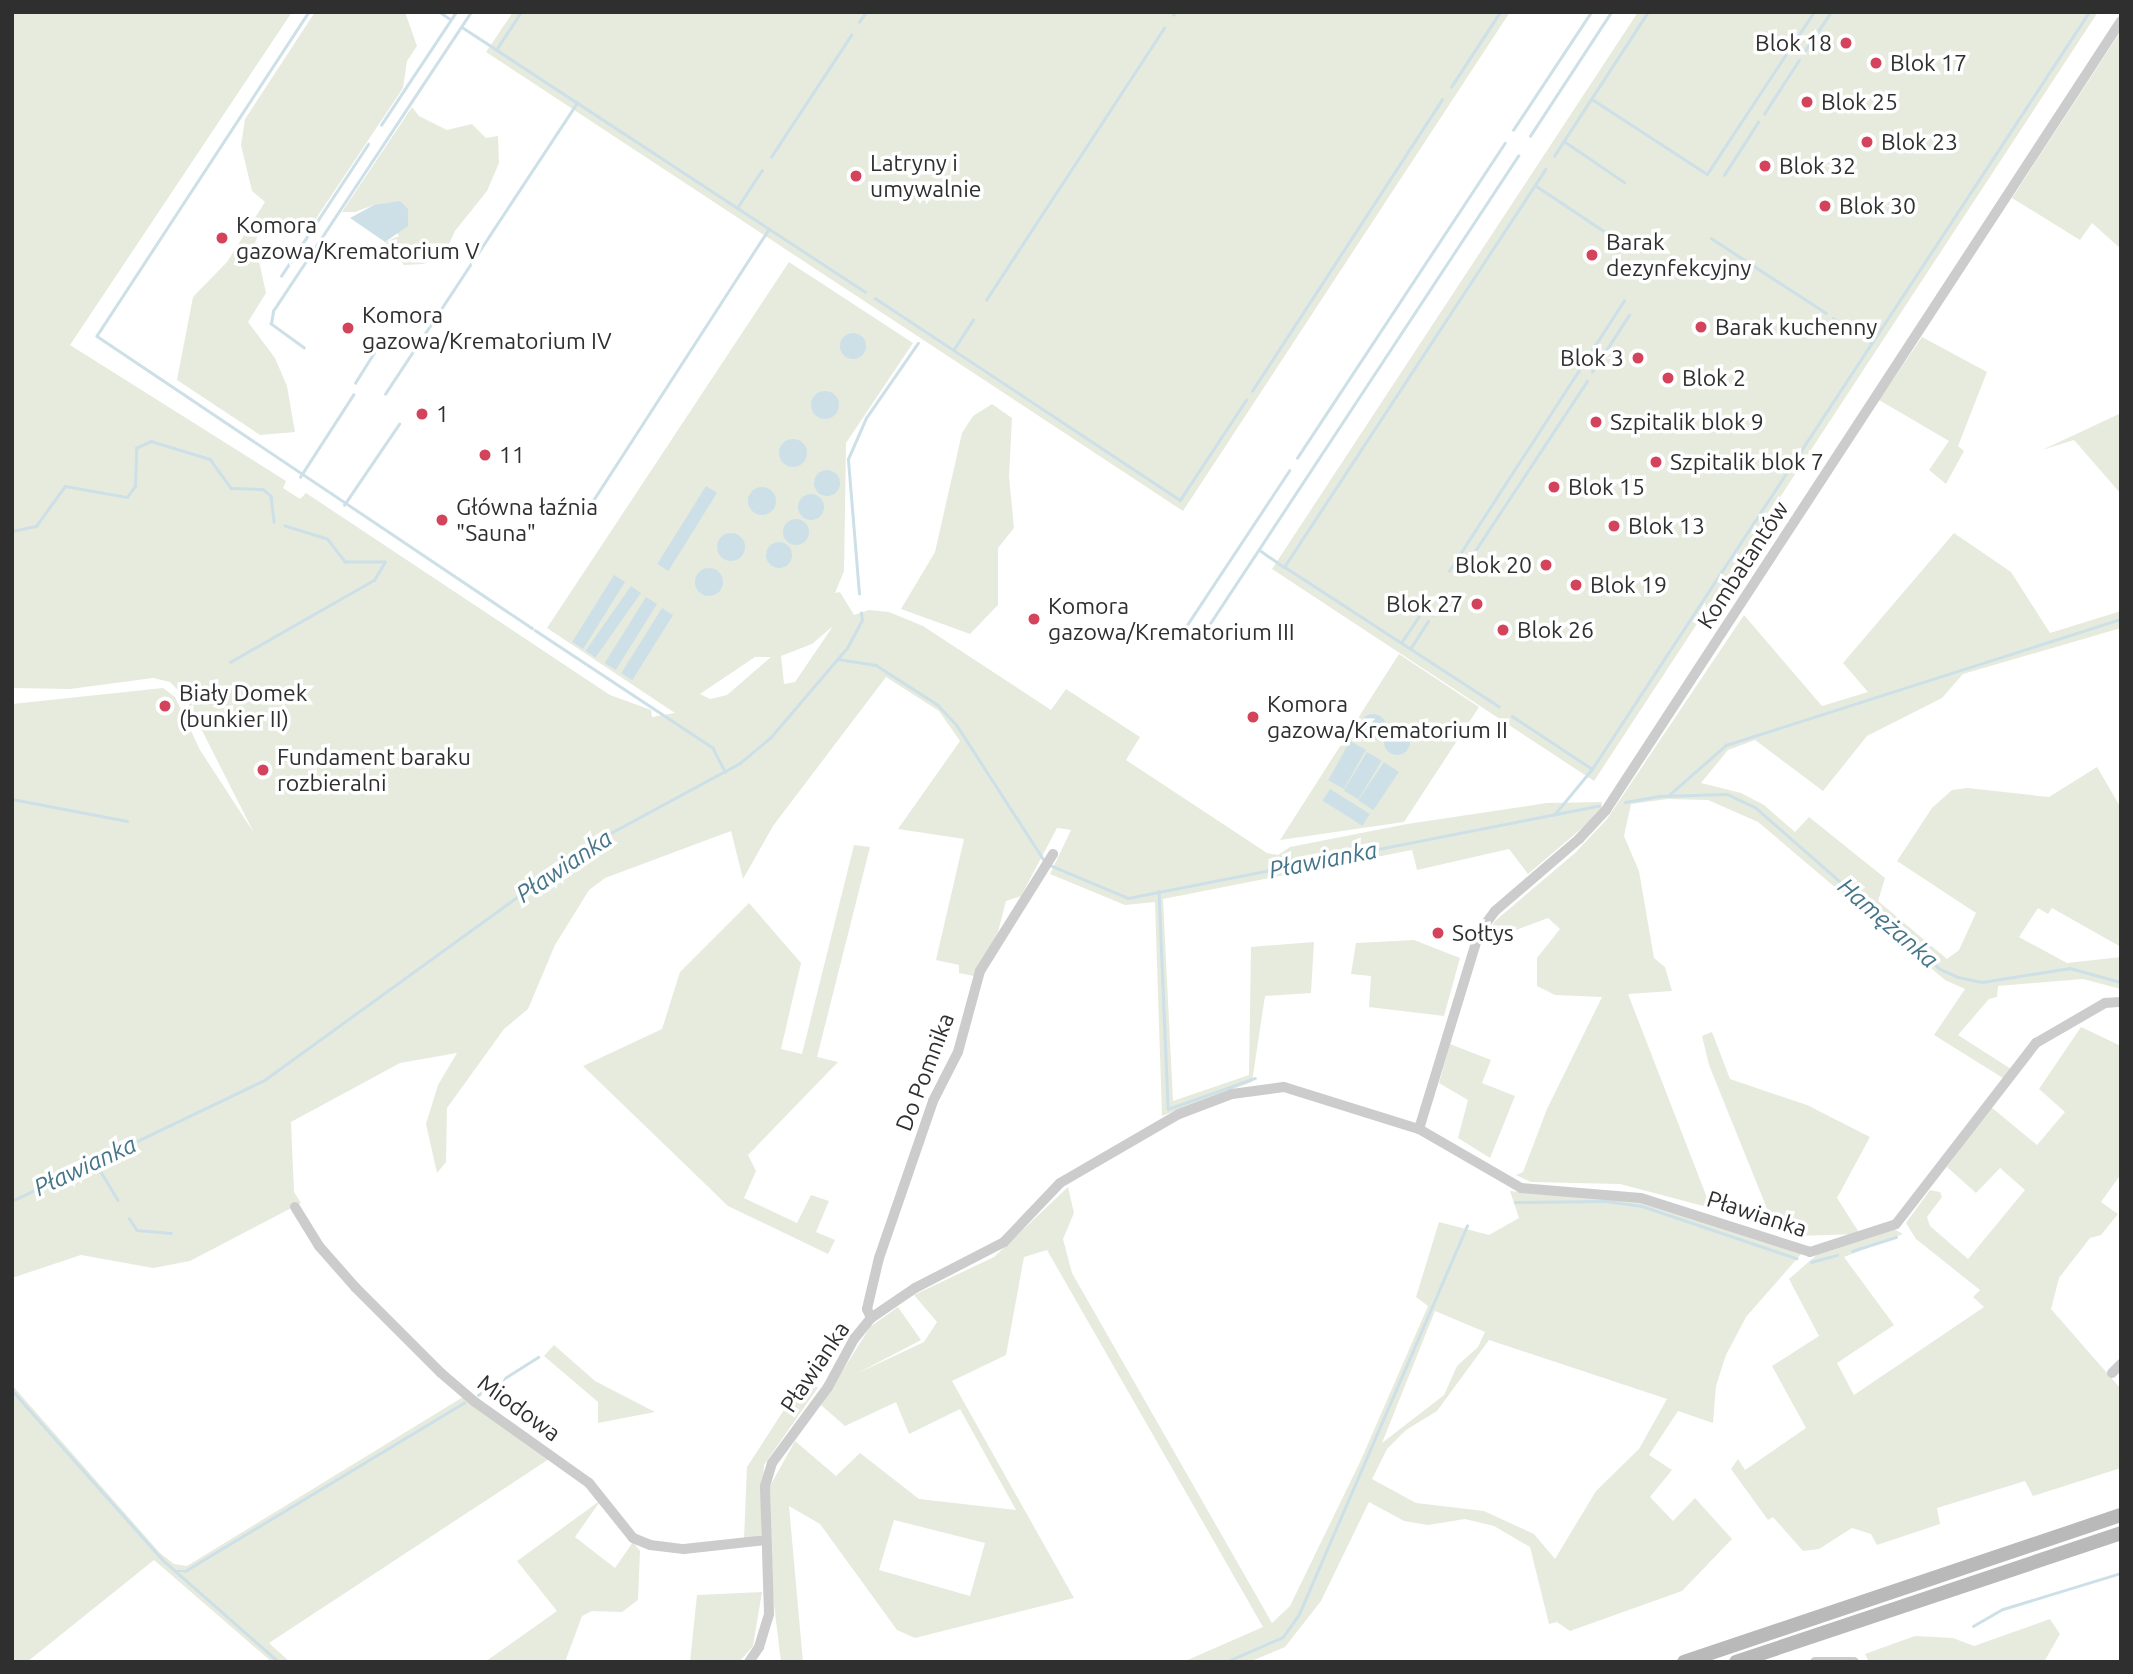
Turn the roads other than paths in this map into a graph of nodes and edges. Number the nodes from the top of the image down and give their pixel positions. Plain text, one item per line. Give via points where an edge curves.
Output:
1 (2121, 21) edge
2 (1052, 854) dead end
3 (2121, 1002) edge
4 (1419, 1129) junction
5 (295, 1207) dead end
6 (871, 1318) junction
7 (2121, 1364) edge
8 (2112, 1373) dead end
9 (2121, 1515) edge
10 (2121, 1532) edge
11 (766, 1540) junction
12 (749, 1662) edge
13 (1684, 1662) edge
14 (1736, 1662) edge
15 (1815, 1662) edge
16 (1854, 1662) edge

1 - 4 street, Kombatantów via 1606,810 1495,911 1479,933
2 - 6 street, Do Pomnika via 980,971 958,1052 933,1101 879,1258 867,1309
3 - 4 street, Pławianka via 2105,1003 2036,1043 1896,1224 1810,1252 1641,1198 1521,1188
4 - 6 street, Pławianka via 1284,1087 1232,1094 1179,1114 1060,1183 1004,1242 941,1273
5 - 11 street, Miodowa via 319,1246 355,1287 441,1373 589,1483 633,1538 684,1549
6 - 11 street, Pławianka via 772,1463 765,1486
7 - 8 street
9 - 13 street
10 - 14 street
11 - 12 street, Pławianka via 769,1614
15 - 16 street

